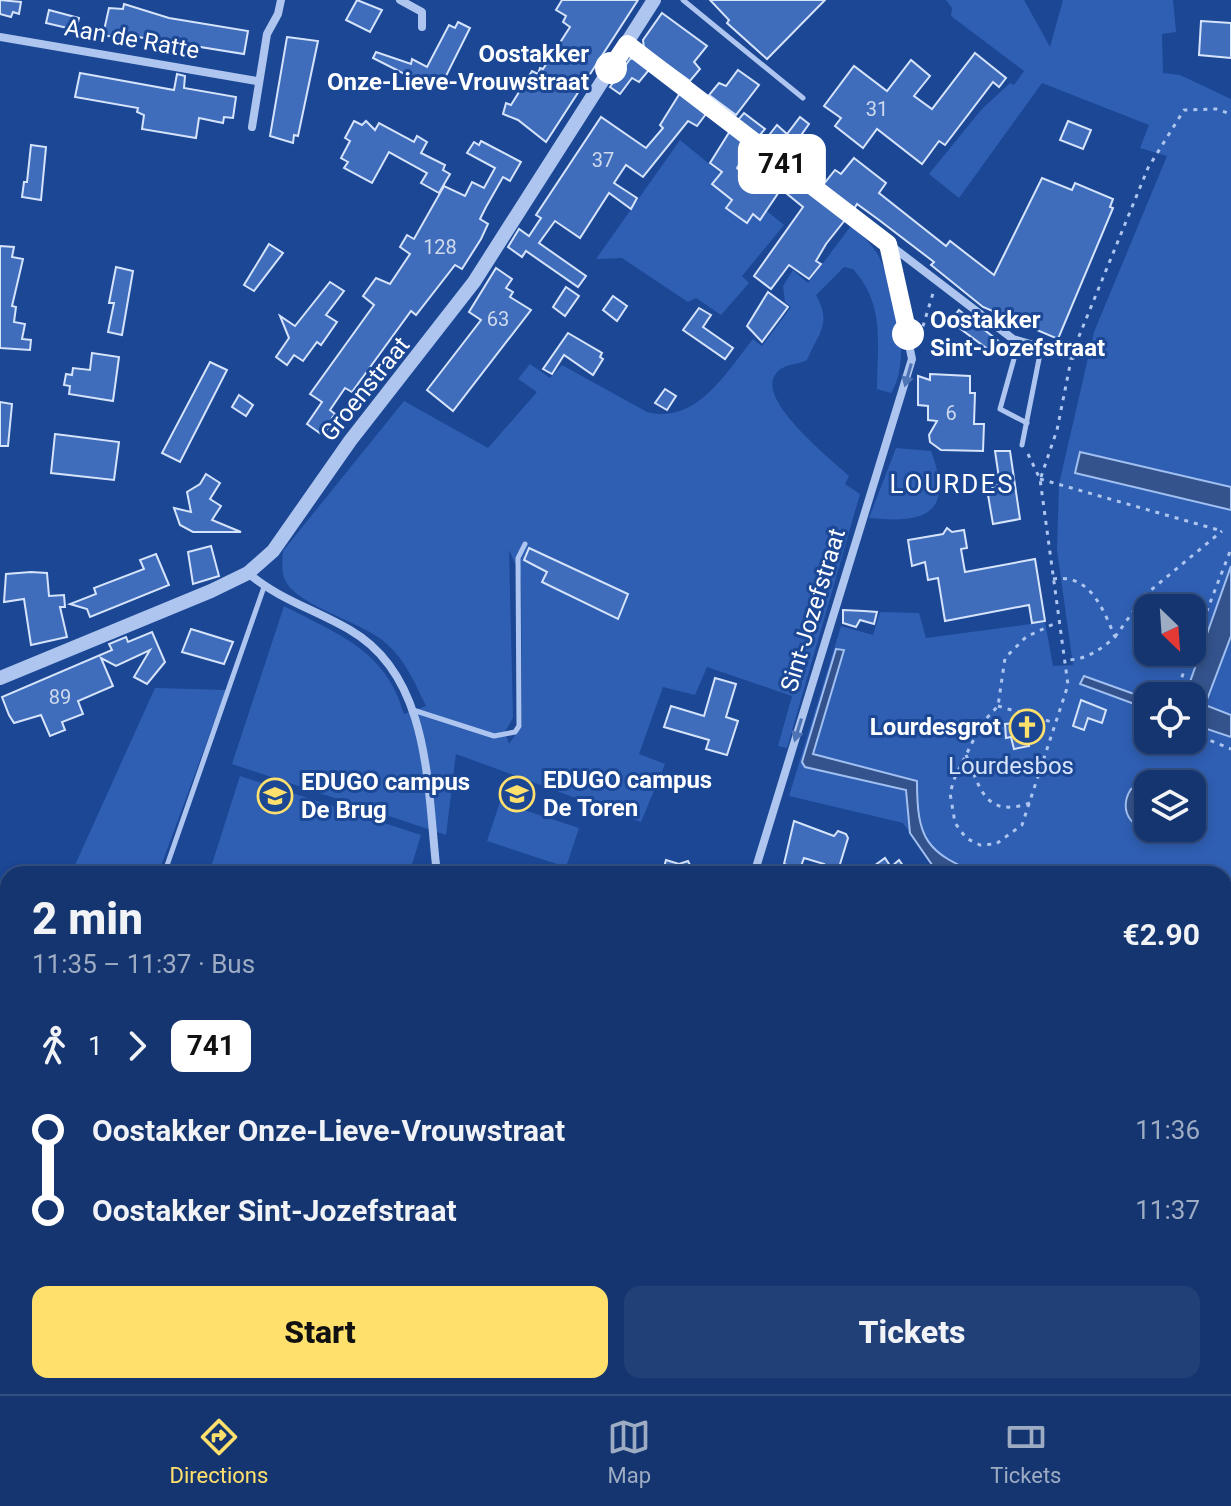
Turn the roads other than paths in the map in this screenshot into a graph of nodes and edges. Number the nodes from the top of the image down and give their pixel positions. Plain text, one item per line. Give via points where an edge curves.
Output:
1 (281, 0) edge
2 (400, 0) edge
3 (654, 0) edge
4 (683, 0) edge
5 (422, 27) dead end
6 (0, 37) edge
7 (627, 44) junction
8 (257, 81) junction
9 (803, 98) dead end
10 (252, 127) dead end
11 (888, 244) junction
12 (1019, 341) junction
13 (1041, 349) junction
14 (1072, 356) road end
15 (1027, 423) junction
16 (1022, 445) road end
17 (525, 544) dead end
18 (248, 573) junction
19 (264, 587) junction
20 (0, 678) edge
21 (413, 710) junction
22 (167, 866) edge
23 (436, 866) edge
24 (756, 866) edge

1 - 8 street
2 - 5 street via 422,12
3 - 7 street, Groenstraat
4 - 9 lane
6 - 8 street, Aan de Ratte
7 - 11 street
7 - 18 street, Groenstraat via 474,282 350,441 273,551
8 - 10 street
11 - 12 street
11 -> 24 street, Sint-Jozefstraat via 912,359
12 - 13 street
12 - 15 lane via 1000,409
13 - 14 street
13 - 15 lane
15 - 16 lane
17 - 21 lane via 518,558 515,732 503,738
18 - 19 street
18 - 20 street, Groenstraat
19 - 21 street via 370,643 398,673
19 - 22 lane
21 - 23 street

